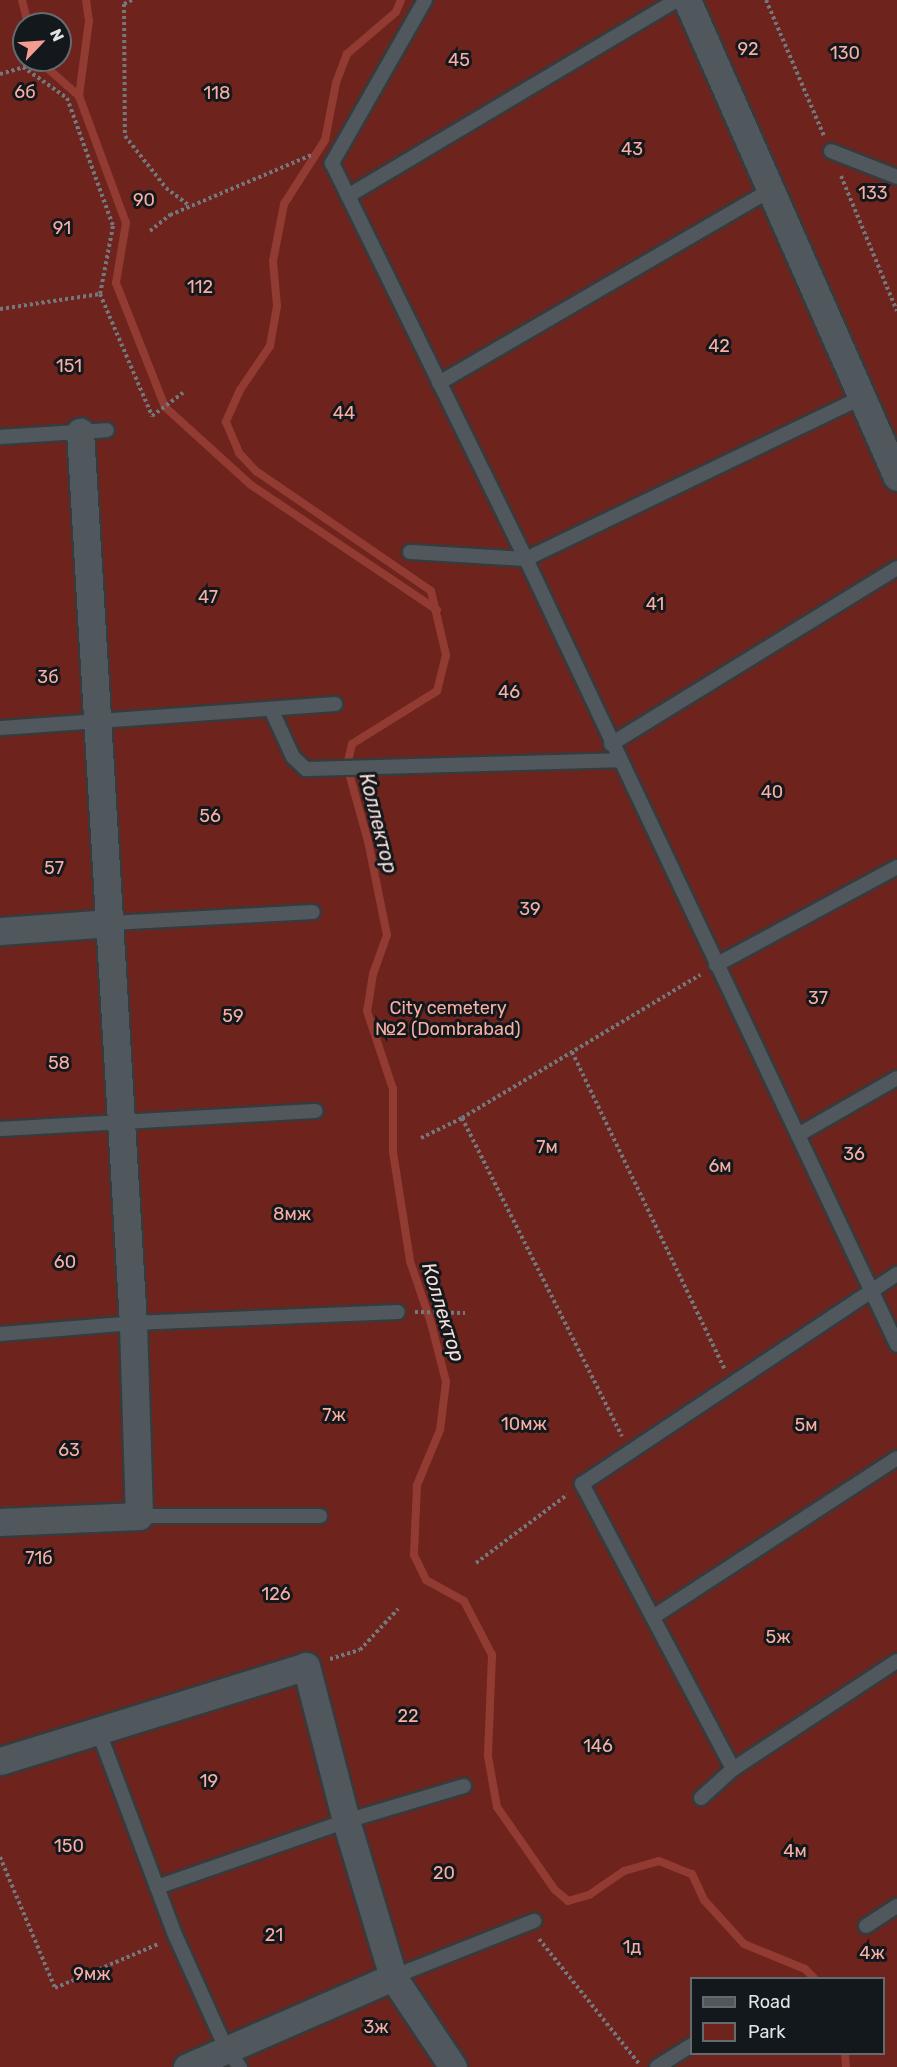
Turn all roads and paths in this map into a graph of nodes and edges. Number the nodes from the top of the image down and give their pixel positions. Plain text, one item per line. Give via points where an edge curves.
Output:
1 (132, 0) edge
2 (424, 0) edge
3 (677, 0) edge
4 (687, 0) edge
5 (766, 0) edge
6 (29, 72) edge
7 (831, 151) junction
8 (315, 154) dead end
9 (897, 177) edge
10 (772, 189) junction
11 (348, 196) junction
12 (190, 206) junction
13 (150, 231) dead end
14 (100, 294) junction
15 (0, 309) edge
16 (897, 311) edge
17 (439, 383) junction
18 (183, 393) dead end
19 (863, 397) junction
20 (107, 430) dead end
21 (80, 432) junction
22 (0, 436) edge
23 (897, 477) edge
24 (411, 552) dead end
25 (526, 559) junction
26 (897, 568) edge
27 (335, 704) dead end
28 (271, 709) junction
29 (100, 723) junction
30 (0, 728) edge
31 (611, 744) junction
32 (620, 760) junction
33 (897, 867) edge
34 (313, 912) dead end
35 (111, 923) junction
36 (0, 931) edge
37 (716, 965) junction
38 (572, 1053) junction
39 (897, 1078) edge
40 (315, 1110) dead end
41 (462, 1118) junction
42 (121, 1121) junction
43 (0, 1130) edge
44 (798, 1135) junction
45 (421, 1138) dead end
46 (897, 1274) edge
47 (870, 1290) junction
48 (398, 1312) dead end
49 (428, 1312) dead end
50 (465, 1313) dead end
51 (133, 1323) junction
52 (0, 1334) edge
53 (897, 1345) edge
54 (730, 1383) junction
55 (629, 1451) junction
56 (897, 1458) edge
57 (582, 1484) junction
58 (139, 1516) junction
59 (321, 1516) dead end
60 (0, 1522) edge
61 (476, 1563) dead end
62 (398, 1609) dead end
63 (653, 1617) junction
64 (897, 1662) edge
65 (306, 1666) junction
66 (98, 1730) junction
67 (0, 1761) edge
68 (734, 1769) junction
69 (464, 1786) dead end
70 (701, 1798) dead end
71 (346, 1821) junction
72 (0, 1857) edge
73 (157, 1887) junction
74 (897, 1906) edge
75 (531, 1922) joint
76 (866, 1926) dead end
77 (176, 1937) junction
78 (393, 1977) junction
79 (690, 2046) edge
80 (233, 2057) edge
81 (187, 2067) edge
82 (453, 2067) edge
83 (641, 2067) edge
84 (657, 2067) edge

1 - 12 path via 124,4 125,136 166,188
2 - 11 lane via 332,163
3 - 11 lane
4 - 10 street
5 - 7 path
6 - 14 path via 67,98 112,226
7 - 9 lane
7 - 16 path
8 - 12 path
10 - 17 lane
10 - 19 street
11 - 17 lane
12 - 13 path
14 - 15 path
14 - 18 path via 153,416
17 - 25 lane
19 - 23 street
19 - 25 lane
20 - 21 lane
21 - 22 lane
21 - 29 street
24 - 25 lane
25 - 31 lane
26 - 31 lane
27 - 28 lane
28 - 29 lane
28 - 32 lane via 293,756 306,769
29 - 30 lane
29 - 35 street
31 - 32 lane
32 - 37 lane
33 - 37 lane
34 - 35 lane
35 - 36 street
35 - 42 street
37 - 38 path
37 - 44 lane
38 - 41 path
38 - 54 path
39 - 44 lane
40 - 42 lane
41 - 45 path
41 - 55 path
42 - 43 lane
42 - 51 street
44 - 47 lane
46 - 47 lane
47 - 53 lane
47 - 54 lane
48 - 51 lane
49 - 50 path
51 - 52 lane
51 - 58 street
54 - 55 lane
55 - 57 lane
56 - 63 lane
57 - 61 path
57 - 63 lane
58 - 59 lane
58 - 60 street
62 - 65 path via 360,1650
63 - 68 lane
64 - 68 lane
65 - 66 street
65 - 71 street
66 - 67 street
66 - 73 lane
68 - 70 lane
69 - 71 lane
71 - 73 lane
71 - 78 street
72 - 77 path via 55,1988
73 - 77 lane
74 - 76 lane
75 - 78 lane
75 - 83 path
77 - 80 lane
78 - 80 street
78 - 82 street
79 - 84 lane
80 - 81 street

